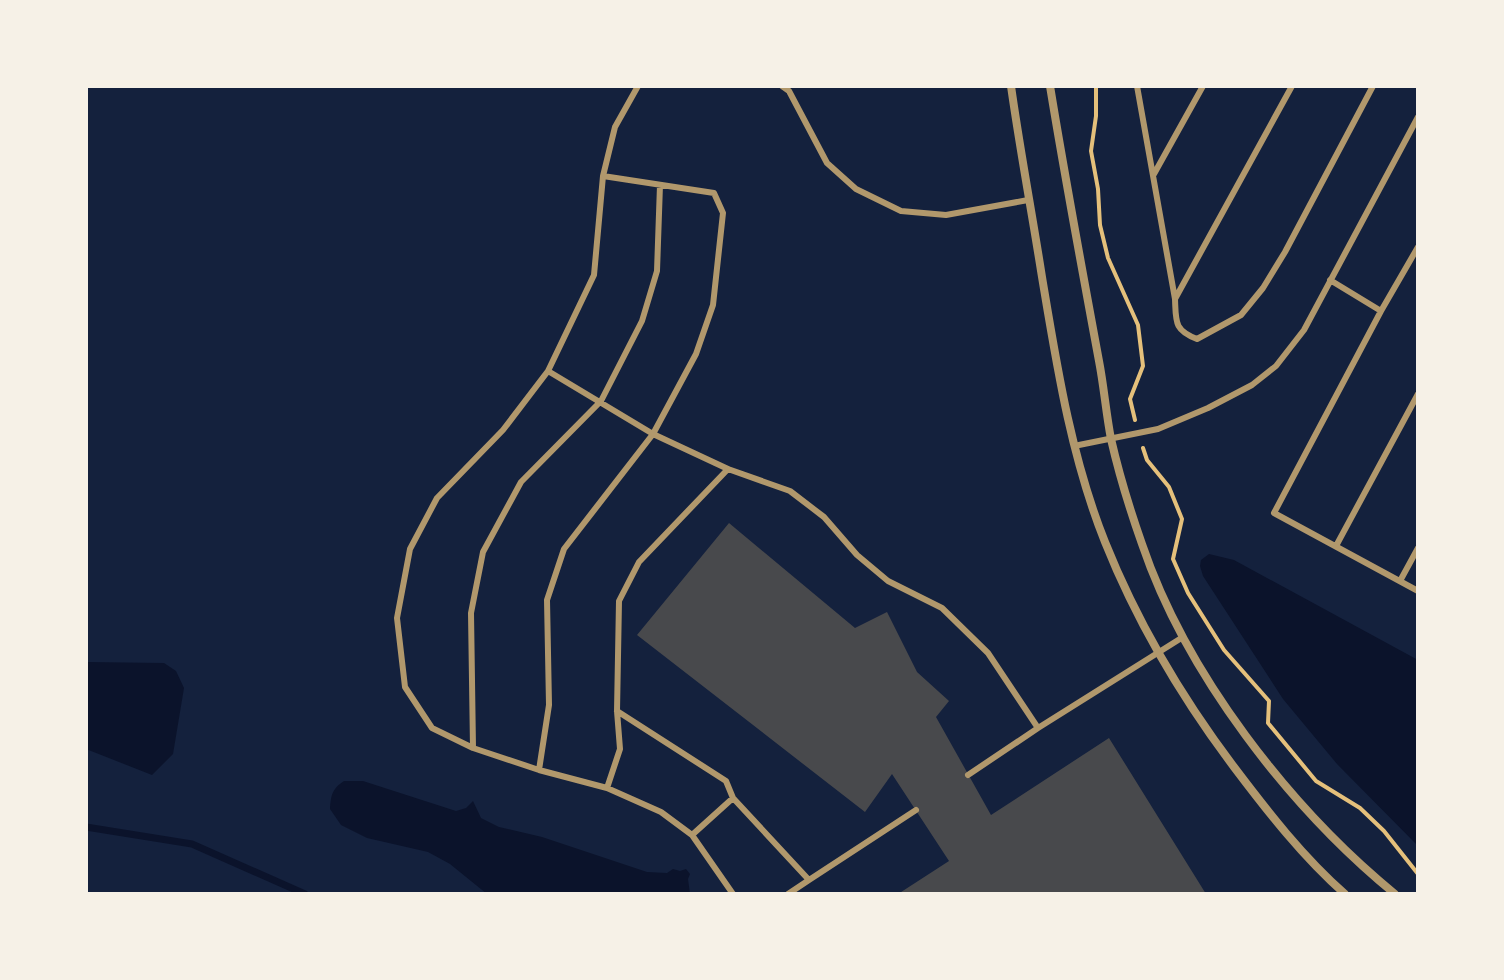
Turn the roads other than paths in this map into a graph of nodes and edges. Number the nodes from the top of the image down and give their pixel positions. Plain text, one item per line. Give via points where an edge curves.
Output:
1 (638, 86) edge
2 (782, 86) edge
3 (1011, 86) edge
4 (1050, 86) edge
5 (1137, 86) edge
6 (1203, 86) edge
7 (1292, 86) edge
8 (1373, 86) edge
9 (1418, 117) edge
10 (1153, 175) junction
11 (603, 176) junction
12 (660, 185) junction
13 (1028, 200) junction
14 (1418, 247) edge
15 (1330, 280) junction
16 (1175, 299) junction
17 (1381, 311) junction
18 (548, 371) junction
19 (1418, 394) edge
20 (601, 401) junction
21 (653, 434) junction
22 (1111, 439) junction
23 (1074, 446) junction
24 (728, 469) junction
25 (1336, 546) junction
26 (1418, 548) edge
27 (1400, 581) junction
28 (1418, 591) edge
29 (1183, 637) junction
30 (1159, 652) junction
31 (617, 711) junction
32 (1038, 728) junction
33 (473, 748) junction
34 (539, 770) junction
35 (968, 775) dead end
36 (607, 788) junction
37 (733, 798) junction
38 (916, 810) dead end
39 (692, 835) junction
40 (809, 880) junction
41 (733, 894) edge
42 (788, 894) edge
43 (1345, 894) edge
44 (1395, 894) edge

1 - 11 lane via 615,127
2 - 13 lane via 827,163 856,189 901,211 946,215
3 - 13 street
4 - 22 street
5 - 10 lane
6 - 10 lane
7 - 16 lane
8 - 16 lane via 1285,252 1241,315 1197,339 1176,324
9 - 15 lane
10 - 16 lane
11 - 12 lane
11 - 18 lane via 594,275
12 - 20 lane via 657,271 642,321
12 - 21 lane via 714,193 723,213 713,305 696,354
13 - 23 street
14 - 17 lane
15 - 17 lane
15 - 22 lane via 1304,330 1276,366 1252,385 1158,429
17 - 25 lane via 1274,513
18 - 20 lane
18 - 33 lane via 503,430 437,498 410,549 397,618 405,687 432,728
19 - 25 lane
20 - 21 lane
20 - 33 lane via 521,482 483,552 471,613
21 - 24 lane
21 - 34 lane via 564,549 551,587 549,705
22 - 23 lane
22 - 29 street via 1142,545
23 - 30 street via 1104,540
24 - 31 lane via 639,562 619,601
24 - 32 lane via 790,491 888,581 942,608 988,653
25 - 27 lane
26 - 27 lane
27 - 28 lane
29 - 30 lane
29 - 44 street via 1255,747 1310,815
30 - 32 lane
30 - 43 street via 1187,701 1266,809
31 - 36 lane via 620,749
31 - 37 lane via 726,781
32 - 35 lane
33 - 34 lane
34 - 36 lane
36 - 39 lane via 661,812
37 - 39 lane
37 - 40 lane
38 - 40 lane
39 - 41 lane
40 - 42 lane

